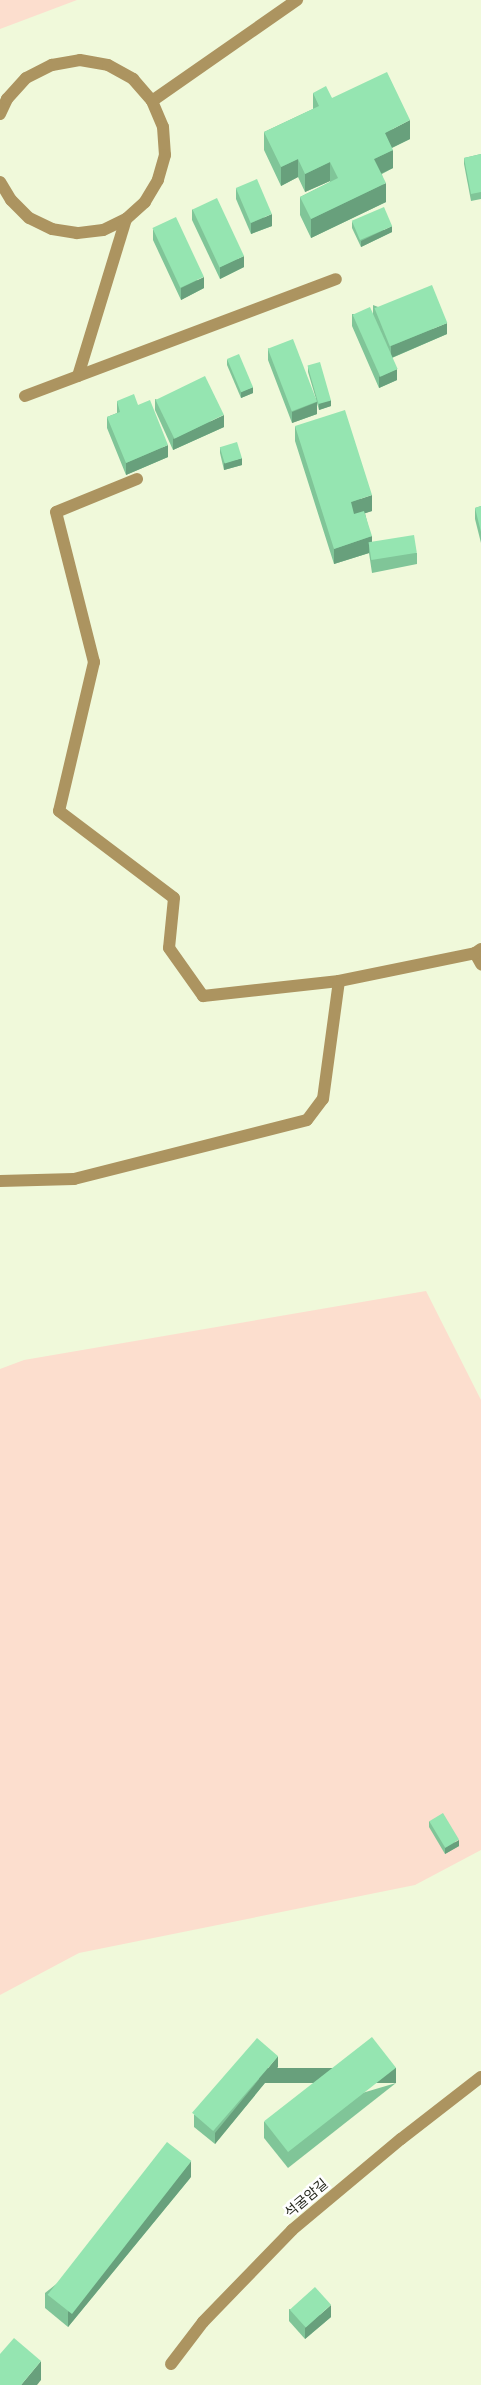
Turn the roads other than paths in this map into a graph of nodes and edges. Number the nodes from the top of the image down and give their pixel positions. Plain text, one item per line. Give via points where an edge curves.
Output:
1 (296, 0) edge
2 (152, 100) junction
3 (0, 114) edge
4 (0, 182) edge
5 (126, 219) junction
6 (336, 279) dead end
7 (78, 376) junction
8 (24, 396) dead end
9 (137, 479) dead end
10 (479, 955) edge
11 (339, 980) junction
12 (0, 1181) edge
13 (481, 2077) edge
14 (171, 2364) dead end

1 - 2 street
2 - 3 street via 133,79 116,70 80,60 52,65 26,78 7,99
2 - 5 street via 163,127 164,155 154,187 145,202
4 - 5 street via 11,200 29,218 52,229 103,230
5 - 7 street
6 - 7 street
7 - 8 street
9 - 11 street via 56,512 94,662 59,811 174,898 169,948 203,996
10 - 11 street
11 - 12 street via 323,1099 307,1120 74,1179
13 - 14 street, 석굴암길 via 401,2138 292,2230 203,2322

